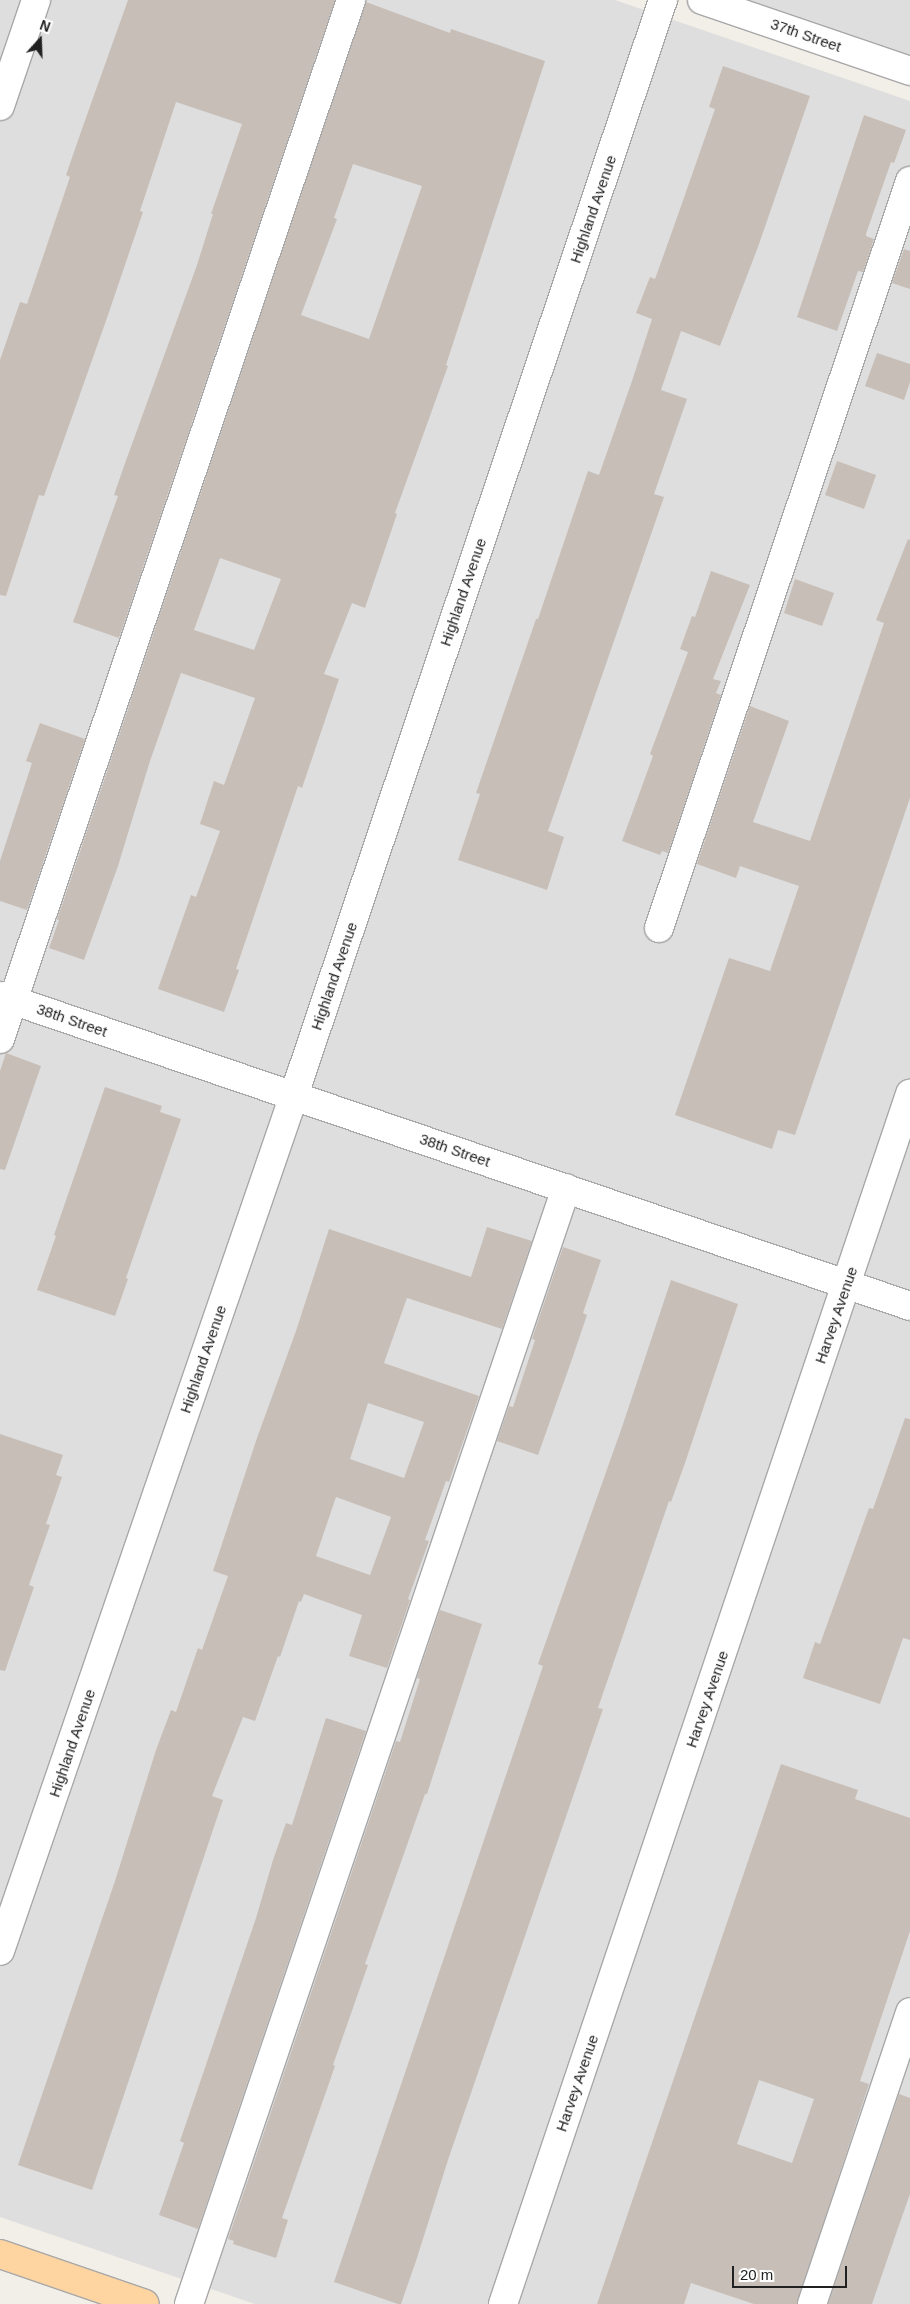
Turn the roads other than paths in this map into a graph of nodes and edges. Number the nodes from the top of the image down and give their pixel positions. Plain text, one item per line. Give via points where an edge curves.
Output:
1 (36, 0) edge
2 (351, 0) edge
3 (664, 0) edge
4 (702, 0) edge
5 (910, 71) edge
6 (0, 106) edge
7 (910, 181) edge
8 (659, 928) dead end
9 (6, 998) edge
10 (0, 1039) edge
11 (910, 1094) edge
12 (294, 1095) junction
13 (566, 1188) junction
14 (846, 1284) junction
15 (910, 1306) edge
16 (0, 1951) edge
17 (910, 2012) edge
18 (0, 2254) edge
19 (145, 2304) edge
20 (189, 2304) edge
21 (503, 2304) edge
22 (812, 2304) edge

1 - 6 street
2 - 9 street
3 - 12 street, Highland Avenue
4 - 5 street, 37th Street
7 - 8 street
9 - 10 street
9 - 12 street, 38th Street
11 - 14 street, Harvey Avenue
12 - 13 street, 38th Street
12 - 16 street, Highland Avenue
13 - 14 street, 38th Street
13 - 20 street
14 - 15 street, 38th Street
14 - 21 street, Harvey Avenue
17 - 22 street
18 - 19 main road

